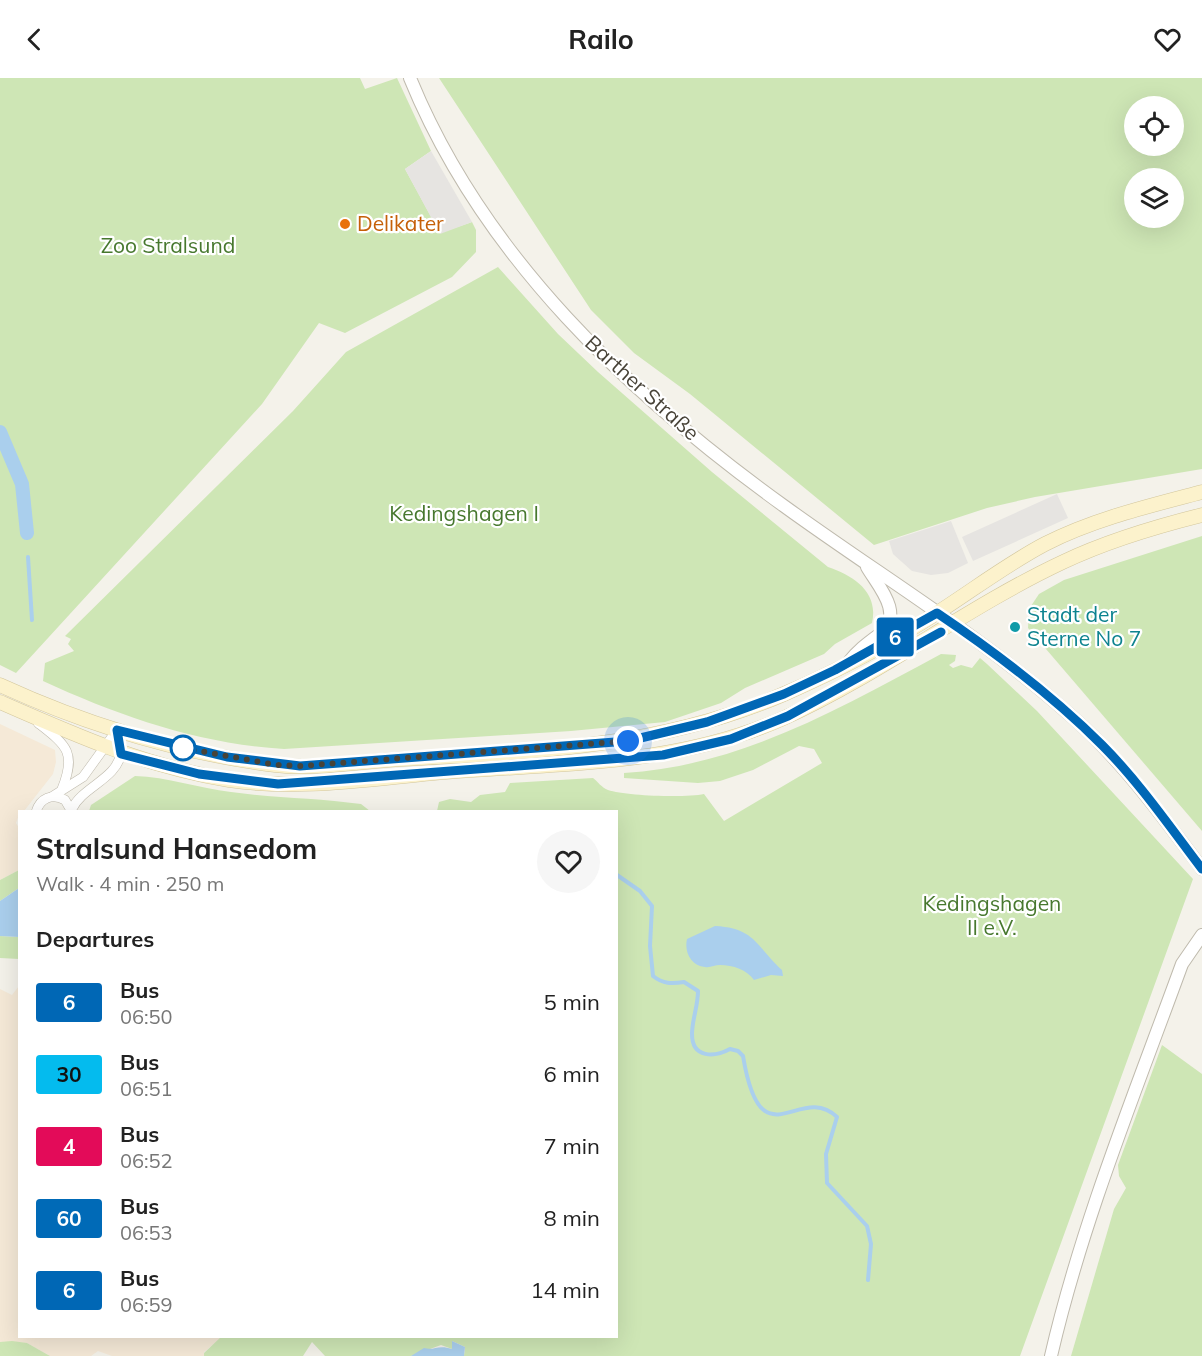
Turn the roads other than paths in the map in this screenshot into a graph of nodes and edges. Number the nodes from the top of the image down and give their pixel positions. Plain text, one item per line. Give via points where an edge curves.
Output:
1 (410, 78) edge
2 (1202, 492) edge
3 (1202, 515) edge
4 (864, 563) junction
5 (937, 613) junction
6 (954, 624) junction
7 (848, 663) junction
8 (0, 684) edge
9 (0, 702) edge
10 (26, 714) junction
11 (117, 730) junction
12 (103, 747) junction
13 (121, 754) junction
14 (62, 789) junction
15 (53, 796) junction
16 (37, 810) edge
17 (72, 810) edge
18 (1202, 869) edge
19 (1202, 935) edge
20 (1051, 1356) edge

1 - 4 street, Barther Straße via 459,175 520,263 581,334 677,422 782,505
2 - 5 main road via 1071,532 1011,563
3 - 6 main road via 1089,549
4 - 5 street, Barther Straße
4 - 7 street via 889,602 891,619
5 - 6 street, Barther Straße
5 - 7 main road
6 - 13 main road via 788,716 731,739 663,755 278,784 199,774
6 - 18 street, Barther Straße via 1036,686 1102,745 1136,782
7 - 11 main road via 784,694 707,722 660,735 600,744 300,766 227,757
8 - 11 main road
9 - 10 main road
10 - 12 main road
10 - 14 street via 66,748 70,764
11 - 12 street
11 - 13 street
12 - 13 main road
12 - 14 street via 83,777
13 - 17 street via 109,774 83,793
14 - 15 street
15 - 16 street via 42,801
15 - 17 street via 65,800
19 - 20 street via 1182,964 1104,1176

